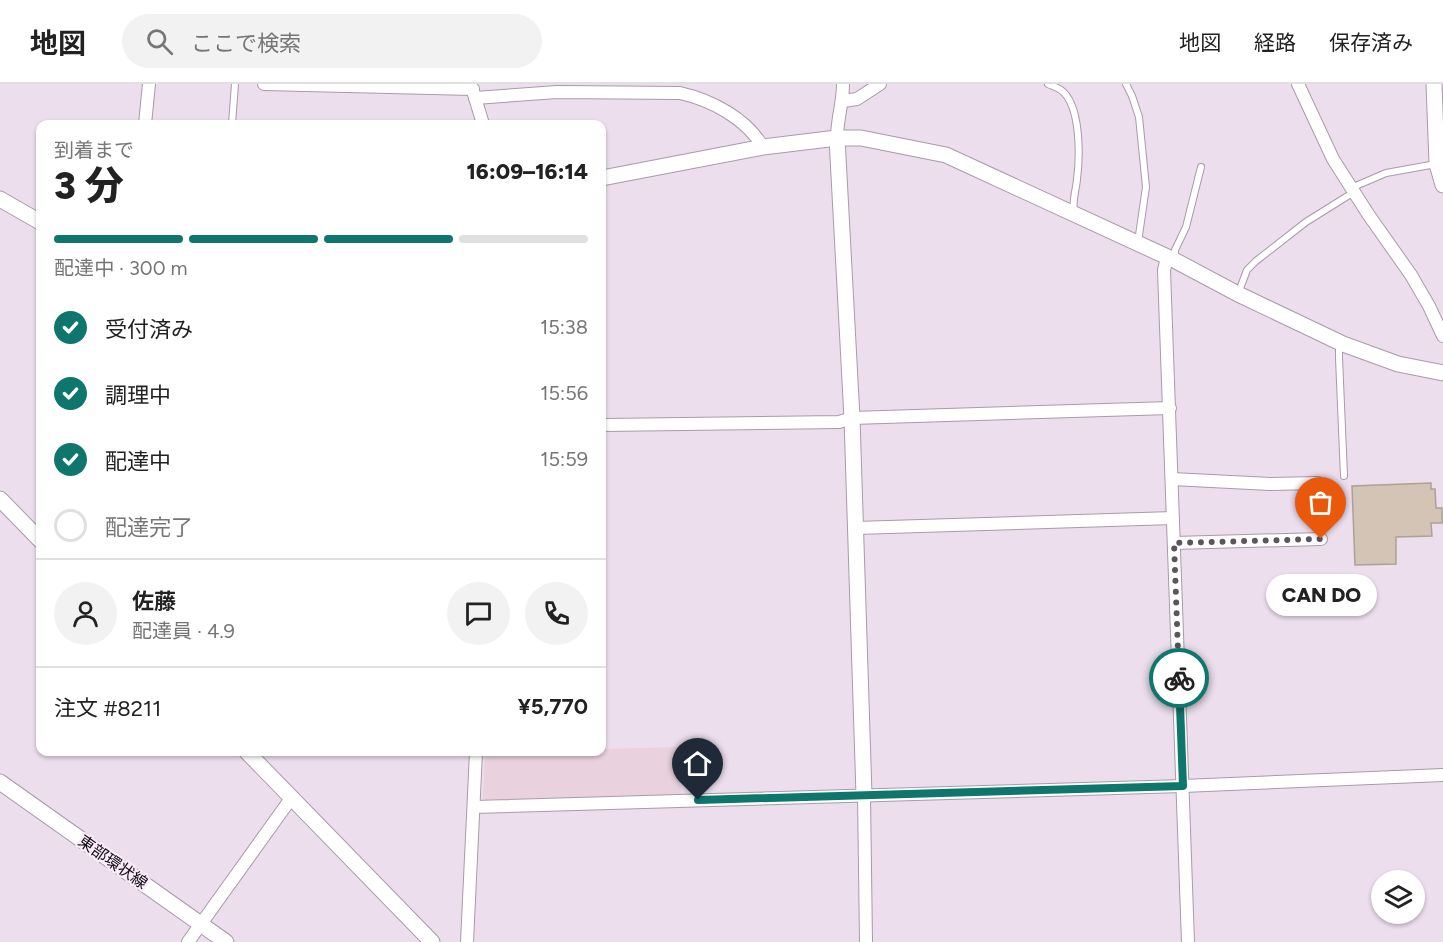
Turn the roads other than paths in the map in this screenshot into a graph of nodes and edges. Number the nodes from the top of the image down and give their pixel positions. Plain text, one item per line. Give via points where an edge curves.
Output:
1 (149, 84) edge
2 (235, 84) edge
3 (264, 84) edge
4 (843, 84) edge
5 (880, 84) edge
6 (1048, 84) edge
7 (1126, 84) edge
8 (1298, 84) edge
9 (1434, 84) edge
10 (289, 85) edge
11 (674, 88) edge
12 (473, 90) edge
13 (843, 101) junction
14 (145, 120) edge
15 (232, 120) edge
16 (482, 120) edge
17 (837, 138) junction
18 (763, 147) junction
19 (1437, 164) junction
20 (1201, 167) dead end
21 (606, 177) edge
22 (1443, 184) edge
23 (1352, 190) junction
24 (0, 199) edge
25 (1075, 215) junction
26 (36, 220) edge
27 (1138, 244) junction
28 (1174, 260) junction
29 (1238, 294) junction
30 (1443, 336) edge
31 (1343, 344) junction
32 (1443, 374) edge
33 (1170, 408) junction
34 (852, 418) junction
35 (606, 425) edge
36 (1344, 476) dead end
37 (1172, 479) junction
38 (1317, 483) dead end
39 (0, 499) edge
40 (1173, 518) junction
41 (856, 528) junction
42 (36, 536) edge
43 (1321, 539) dead end
44 (1174, 543) junction
45 (251, 756) edge
46 (476, 756) edge
47 (1443, 775) edge
48 (0, 782) edge
49 (1183, 786) junction
50 (864, 795) junction
51 (293, 798) junction
52 (474, 807) junction
53 (200, 925) junction
54 (188, 942) edge
55 (226, 942) edge
56 (432, 942) edge
57 (467, 942) edge
58 (866, 942) edge
59 (1188, 942) edge

1 - 14 street
2 - 15 lane
3 - 10 street
4 - 13 street
5 - 13 street via 857,99
6 - 25 lane via 1060,90 1075,114
7 - 27 lane via 1139,117 1146,187
8 - 23 street
9 - 19 street
10 - 12 street
11 - 12 street
11 - 18 street via 728,113 752,132
12 - 16 street
13 - 17 street
17 - 18 street
17 - 25 street via 861,138 946,155
17 - 34 street
18 - 21 street
19 - 22 street
19 - 23 lane via 1386,173
20 - 28 lane
23 - 29 lane via 1256,261 1247,270
23 - 30 street via 1411,275
24 - 26 street
25 - 27 street
27 - 28 street
28 - 29 street
28 - 33 street via 1166,262 1164,270
29 - 31 street
31 - 32 street via 1398,364
31 - 36 lane via 1339,358
33 - 34 street
33 - 37 street
34 - 35 street via 839,422
34 - 41 street
37 - 38 street
37 - 40 street
39 - 42 street
40 - 41 street
40 - 44 street
41 - 50 street
43 - 44 street
44 - 49 street
45 - 51 street
46 - 52 street
47 - 49 street
48 - 53 street, 東部環状線
49 - 50 street
49 - 59 street
50 - 52 street
50 - 58 street
51 - 53 street
51 - 56 street
52 - 57 street
53 - 54 street
53 - 55 street, 東部環状線

